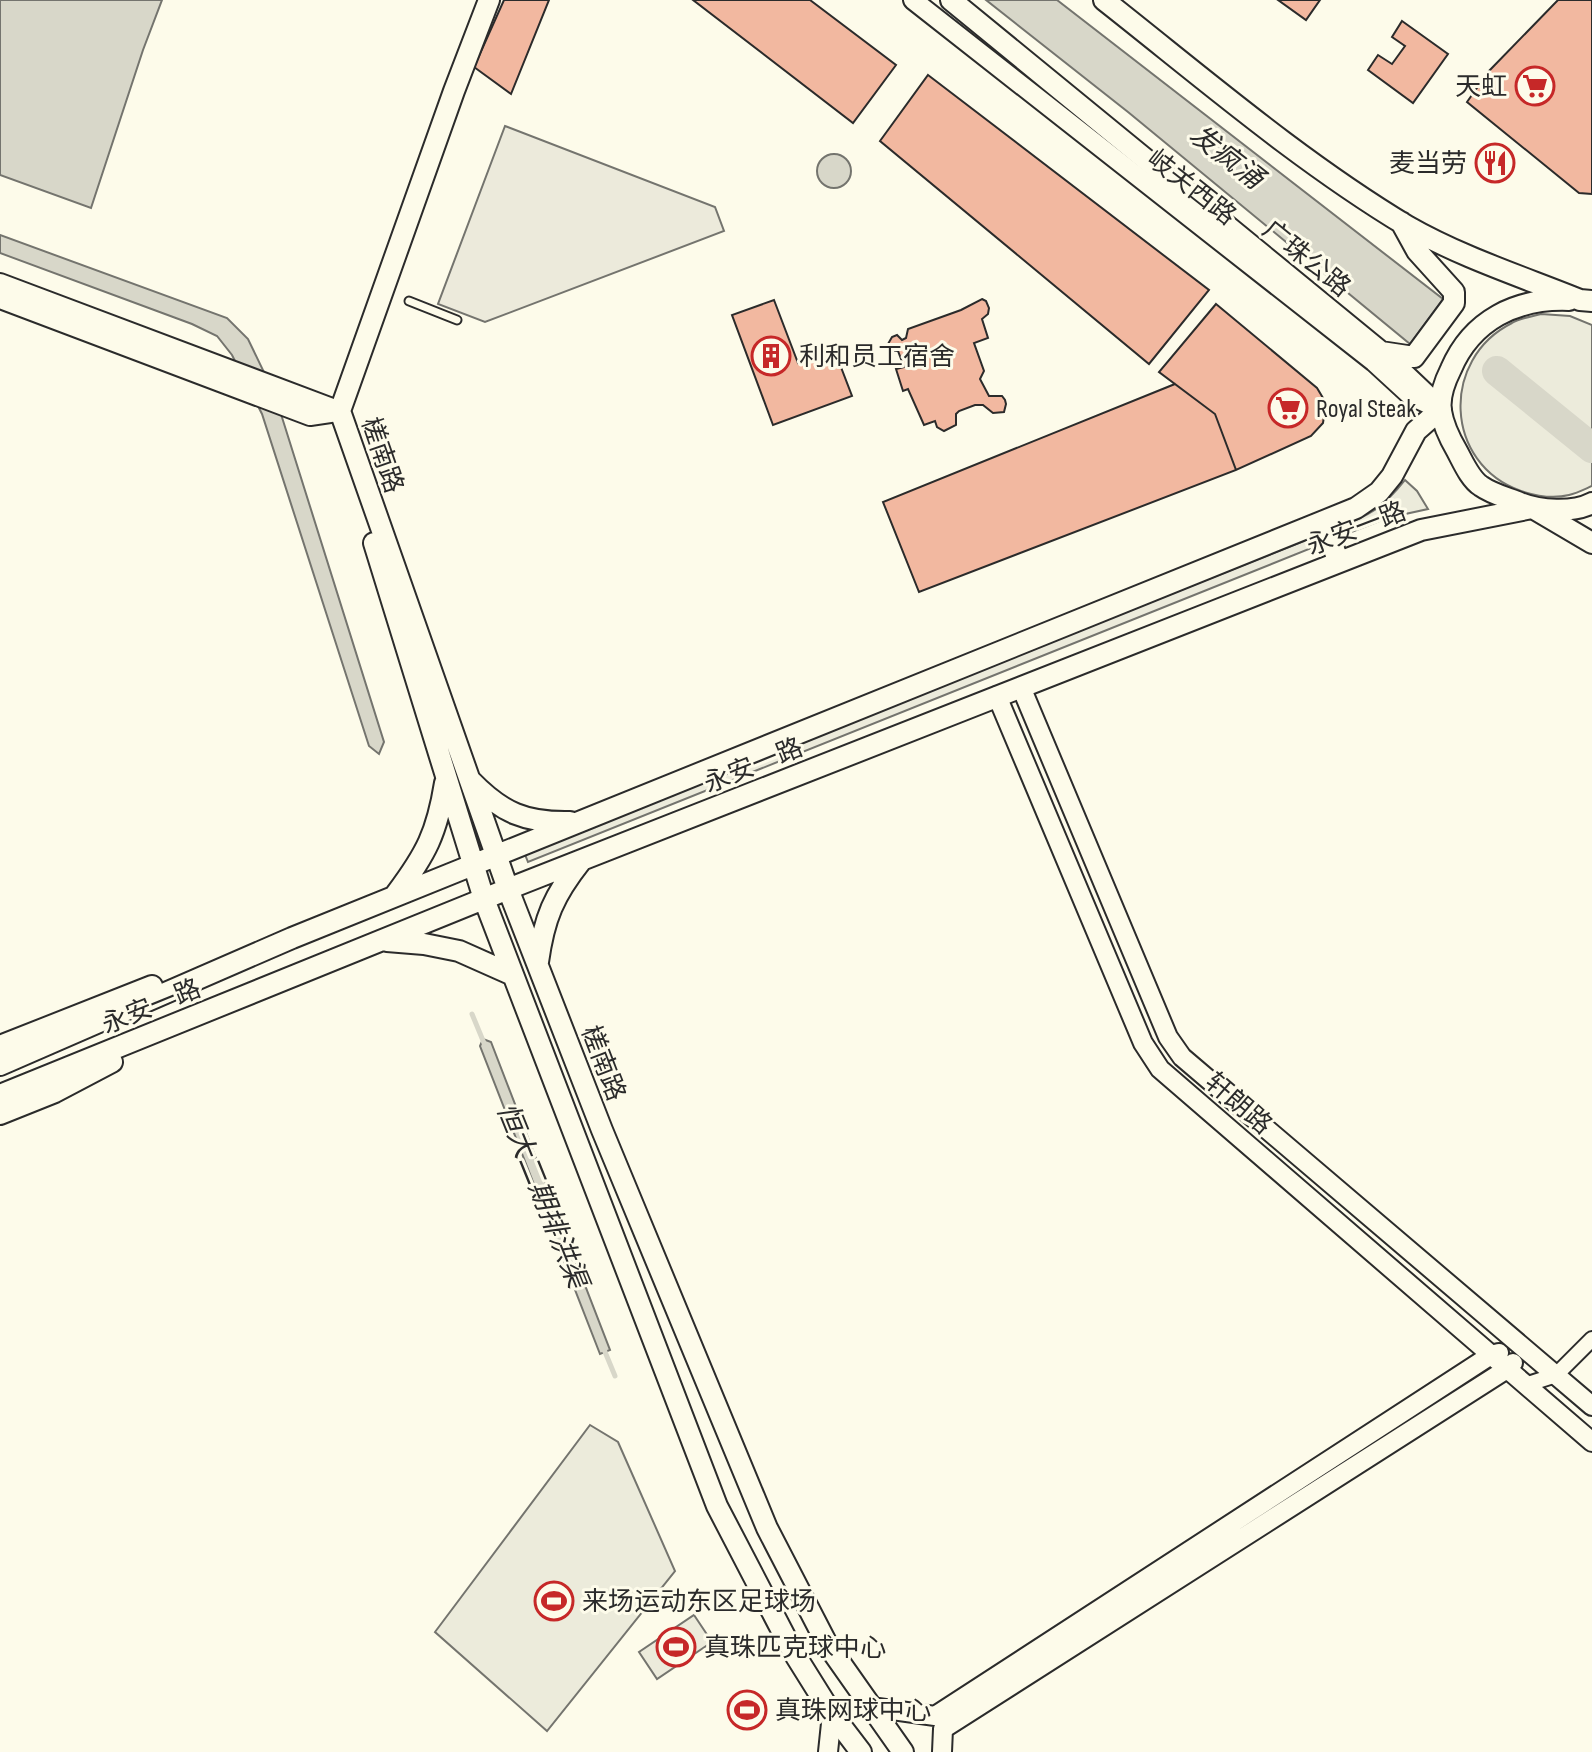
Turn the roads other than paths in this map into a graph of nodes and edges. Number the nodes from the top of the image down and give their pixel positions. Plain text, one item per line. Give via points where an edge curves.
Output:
1 (489, 0) edge
2 (913, 0) edge
3 (951, 0) edge
4 (1104, 0) edge
5 (1401, 222) junction
6 (0, 283) edge
7 (0, 299) edge
8 (409, 301) dead end
9 (1588, 302) edge
10 (457, 320) dead end
11 (1381, 352) junction
12 (1441, 409) junction
13 (340, 411) junction
14 (1592, 503) edge
15 (1532, 508) junction
16 (1323, 522) junction
17 (1592, 543) edge
18 (1339, 562) junction
19 (1021, 687) junction
20 (997, 696) junction
21 (468, 778) junction
22 (445, 779) junction
23 (578, 822) junction
24 (496, 856) junction
25 (582, 860) junction
26 (472, 866) junction
27 (508, 889) junction
28 (394, 897) junction
29 (484, 899) junction
30 (292, 938) junction
31 (382, 940) junction
32 (538, 966) junction
33 (513, 975) junction
34 (230, 1002) junction
35 (0, 1046) edge
36 (0, 1065) edge
37 (0, 1095) edge
38 (0, 1114) edge
39 (1592, 1339) edge
40 (1526, 1349) junction
41 (1491, 1355) junction
42 (1507, 1369) junction
43 (1556, 1375) junction
44 (1525, 1385) junction
45 (1592, 1406) edge
46 (1592, 1442) edge
47 (736, 1453) junction
48 (702, 1467) junction
49 (871, 1707) junction
50 (832, 1714) junction
51 (828, 1752) edge
52 (861, 1752) edge
53 (903, 1752) edge
54 (942, 1752) edge

1 - 13 main road
2 - 12 street, 岐关西路 via 1411,396
3 - 11 main road, 广珠公路
4 - 5 main road via 1319,170
5 - 9 main road
5 - 11 main road via 1417,251 1454,292 1454,303 1414,357
6 - 13 street
7 - 13 street via 310,416
8 - 10 lane
9 - 12 main road via 1545,299 1480,326 1460,348 1446,379
11 - 12 main road, 广珠公路
12 - 15 main road via 1451,441 1479,485
12 - 16 main road, 永安一路 via 1416,431 1379,492
13 - 21 main road, 槎南路
13 - 22 main road, 槎南路 via 378,560
14 - 15 main road via 1582,509
15 - 17 main road
15 - 18 main road, 永安一路 via 1421,530
16 - 18 main road
16 - 23 main road, 永安一路
18 - 19 main road, 永安一路
19 - 20 main road, 永安一路
19 - 40 street, 轩朗路 via 1168,1037 1182,1057
20 - 25 main road, 永安一路
20 - 41 street, 轩朗路 via 1143,1043 1160,1069
21 - 23 main road via 504,810 526,819
21 - 24 main road, 槎南路
22 - 26 main road, 槎南路
22 - 28 main road via 433,836
23 - 24 main road, 永安一路
24 - 26 main road, 永安一路
24 - 27 main road, 槎南路
25 - 27 main road, 永安一路
25 - 32 main road via 550,906
26 - 28 main road, 永安一路
26 - 29 main road, 槎南路
27 - 29 main road, 永安一路
27 - 32 main road, 槎南路
28 - 30 main road, 永安一路
29 - 31 main road, 永安一路
29 - 33 main road, 槎南路
30 - 35 main road via 225,957
30 - 36 main road, 永安一路
31 - 33 main road via 459,951
31 - 34 main road, 永安一路
32 - 47 main road, 槎南路
33 - 48 main road, 槎南路
34 - 37 main road, 永安一路
34 - 38 main road via 55,1092
39 - 43 street
40 - 41 street
40 - 42 street
40 - 43 street, 轩朗路
41 - 42 street, 轩朗路
41 - 49 street via 935,1716
42 - 44 street, 轩朗路
42 - 54 street via 943,1729
43 - 44 street
43 - 45 street, 轩朗路
44 - 46 street, 轩朗路
47 - 48 main road
47 - 49 main road, 槎南路 via 767,1528 827,1644
48 - 50 main road, 槎南路 via 785,1637
49 - 53 main road, 槎南路
50 - 51 street
50 - 52 main road, 槎南路

